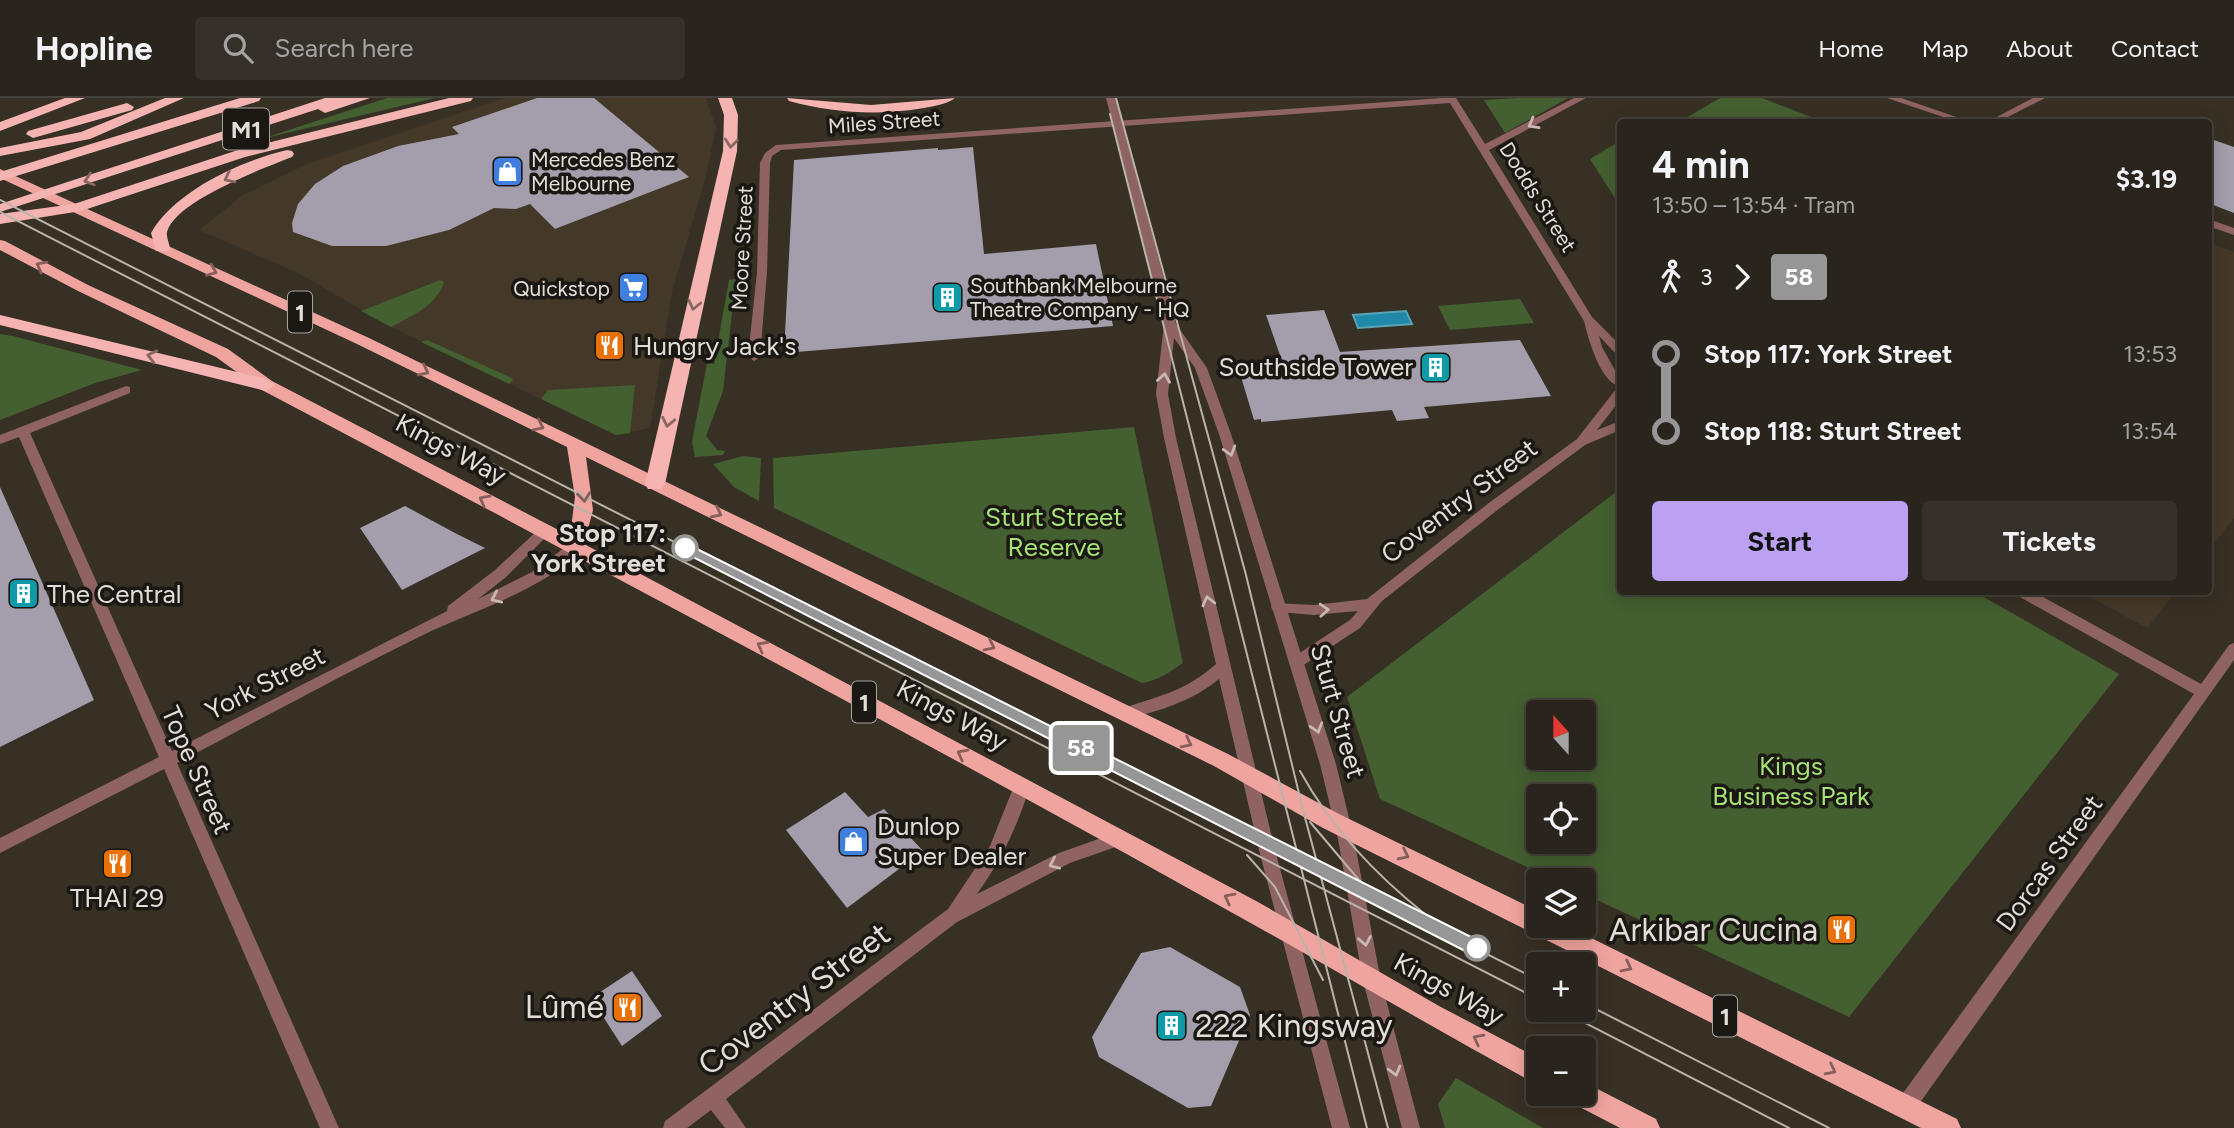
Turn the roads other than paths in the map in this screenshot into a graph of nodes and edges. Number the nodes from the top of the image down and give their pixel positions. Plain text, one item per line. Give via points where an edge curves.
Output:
1 (78, 98) edge
2 (153, 98) edge
3 (177, 98) edge
4 (240, 98) edge
5 (254, 98) edge
6 (339, 98) edge
7 (363, 98) edge
8 (464, 98) edge
9 (725, 98) edge
10 (794, 98) edge
11 (948, 98) edge
12 (1111, 98) edge
13 (1581, 98) edge
14 (1887, 98) edge
15 (1892, 98) edge
16 (1451, 99) edge
17 (2039, 99) edge
18 (1934, 119) edge
19 (1957, 119) edge
20 (1998, 119) edge
21 (2020, 119) edge
22 (1117, 122) junction
23 (119, 123) junction
24 (0, 127) edge
25 (0, 139) edge
26 (121, 139) junction
27 (779, 147) joint
28 (1485, 149) junction
29 (0, 152) edge
30 (154, 159) junction
31 (0, 175) edge
32 (24, 184) junction
33 (0, 200) edge
34 (76, 208) junction
35 (0, 209) edge
36 (0, 219) edge
37 (2212, 224) edge
38 (2234, 232) edge
39 (0, 244) edge
40 (162, 248) junction
41 (1588, 319) junction
42 (0, 320) edge
43 (1170, 324) junction
44 (1617, 348) edge
45 (754, 357) dead end
46 (1617, 381) edge
47 (266, 385) junction
48 (1617, 387) edge
49 (126, 390) dead end
50 (1617, 426) edge
51 (23, 431) junction
52 (0, 440) edge
53 (1581, 442) junction
54 (575, 444) junction
55 (655, 484) junction
56 (544, 532) junction
57 (573, 548) junction
58 (2028, 595) edge
59 (1370, 604) junction
60 (1278, 607) junction
61 (440, 620) junction
62 (2234, 649) edge
63 (1297, 662) junction
64 (1223, 667) junction
65 (2203, 692) junction
66 (1126, 713) junction
67 (166, 761) junction
68 (1250, 776) junction
69 (1022, 786) junction
70 (1342, 826) junction
71 (1118, 839) junction
72 (0, 846) edge
73 (951, 916) junction
74 (1526, 917) edge
75 (1289, 931) junction
76 (1568, 938) edge
77 (1373, 981) junction
78 (1526, 1064) edge
79 (713, 1098) junction
80 (1596, 1102) edge
81 (1905, 1107) junction
82 (330, 1128) edge
83 (673, 1128) edge
84 (737, 1128) edge
85 (1342, 1128) edge
86 (1410, 1128) edge
87 (1647, 1128) edge
88 (1948, 1128) edge

1 - 24 highway
2 - 25 highway via 68,125
3 - 23 highway
4 - 26 highway
5 - 26 highway, M1
6 - 30 highway, M1
7 - 30 highway
8 - 34 highway via 240,154
8 -> 40 highway via 236,174 190,200 166,220 157,230
9 -> 55 highway via 732,133 723,188
10 - 11 highway via 855,108 901,107
12 - 22 street, Sturt Street
13 -> 28 street
14 - 18 street
15 - 19 street
16 - 22 street, Miles Street
16 - 28 street, Dodds Street
17 - 20 street
17 - 21 street
22 - 27 street, Miles Street
22 - 43 street, Sturt Street
23 - 29 highway via 68,141
23 - 32 highway
26 - 31 highway, M1
27 - 45 street, Moore Street via 765,163
28 - 41 street, Dodds Street
30 -> 35 highway, M1
31 - 32 highway, 1
32 - 33 highway
32 - 34 highway, 1
34 - 36 highway
34 - 40 highway, 1
37 - 38 street
47 -> 39 highway, Kings Way / 1 via 222,353
40 -> 54 highway, 1
41 - 44 street, Dodds Street
41 - 46 street, Dodds Street via 1597,347
47 -> 42 highway
43 -> 60 street, Sturt Street via 1201,368
64 -> 43 street, Sturt Street via 1162,394
56 -> 47 highway, Kings Way / 1
48 - 53 street, Coventry Street
49 - 51 street
50 - 53 street, Coventry Street
51 - 52 street
51 - 67 street, Tope Street
53 - 59 street, Coventry Street
54 - 55 highway, 1
54 -> 57 highway via 586,505 584,524
55 -> 66 highway, 1
56 - 57 highway, Kings Way / 1
56 - 61 street, York Street via 488,584
57 -> 61 street, York Street via 531,581
69 -> 57 highway, Kings Way / 1
58 - 65 street
60 -> 59 street via 1324,610
59 - 63 street, Coventry Street via 1355,624
60 - 63 street, Sturt Street
61 - 67 street, York Street
62 - 65 street, Dorcas Street
63 -> 70 street, Sturt Street
64 - 66 street via 1184,697
64 - 68 street, Sturt Street
65 - 81 street, Dorcas Street
66 -> 68 highway, 1
67 - 72 street, York Street
67 - 82 street, Tope Street
68 - 70 highway, 1
68 - 75 street, Sturt Street
69 - 71 highway, Kings Way / 1
69 - 73 street, Coventry Street via 1000,844
70 -> 74 highway, 1
70 -> 77 street, Sturt Street
71 -> 73 street, Coventry Street via 1065,858
75 -> 71 highway, Kings Way / 1
73 - 79 street, Coventry Street
75 - 77 highway, Kings Way / 1
75 - 85 street, Sturt Street
76 -> 81 highway, 1
78 -> 77 highway, Kings Way / 1
77 -> 86 street, Sturt Street
79 - 83 street, Coventry Street
79 - 84 street
80 - 87 highway
81 - 88 highway, 1

